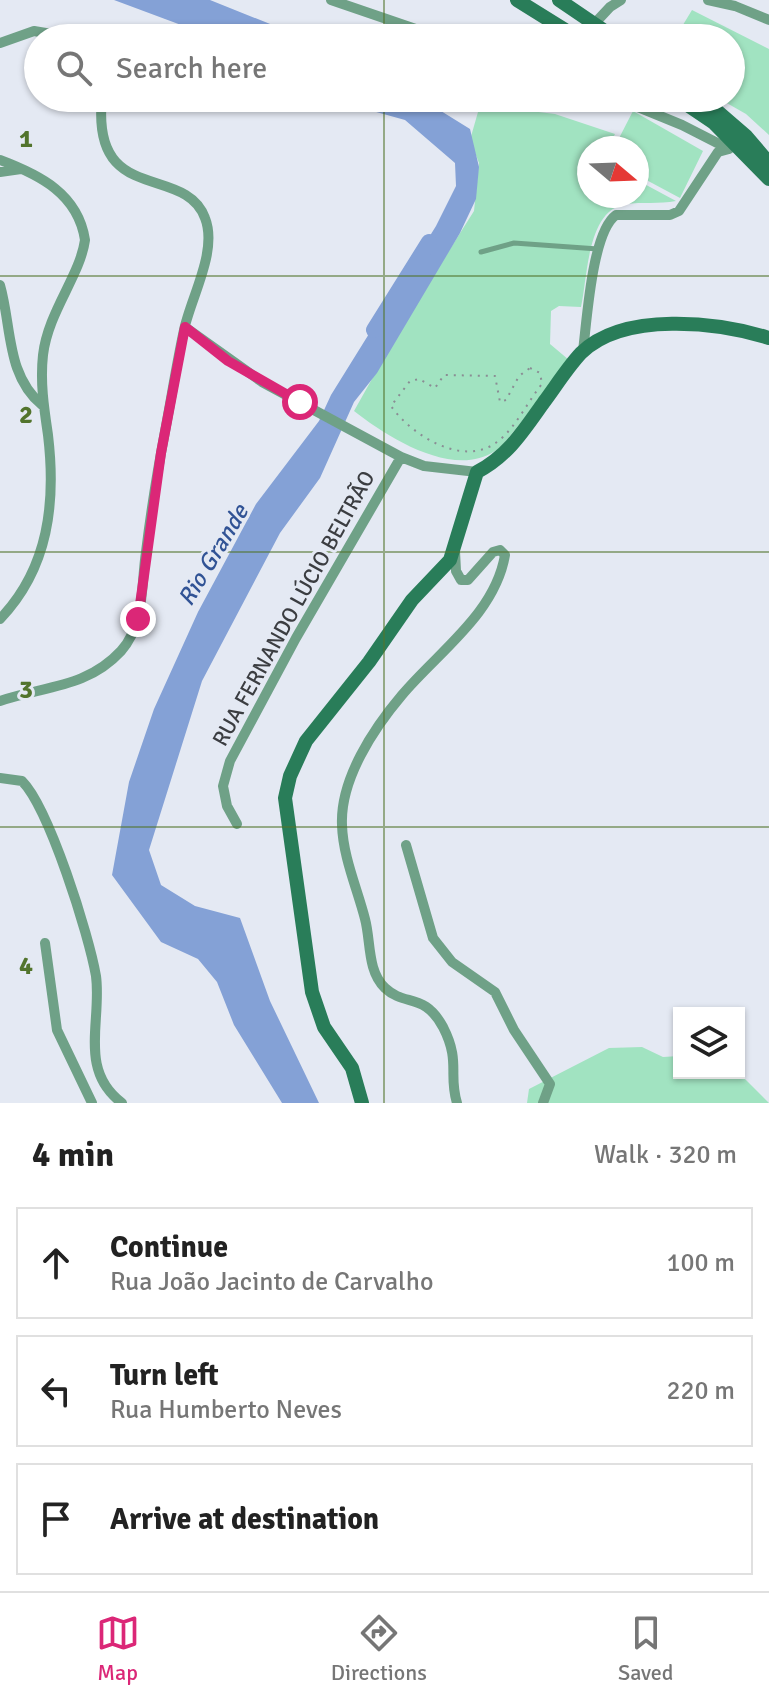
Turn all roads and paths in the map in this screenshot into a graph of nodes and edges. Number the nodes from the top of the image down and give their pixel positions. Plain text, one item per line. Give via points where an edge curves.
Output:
1 (331, 0) edge
2 (517, 0) edge
3 (559, 0) edge
4 (621, 0) edge
5 (708, 0) edge
6 (769, 20) edge
7 (401, 24) edge
8 (556, 24) edge
9 (592, 24) joint
10 (24, 35) edge
11 (0, 43) edge
12 (101, 112) edge
13 (650, 112) edge
14 (698, 112) edge
15 (713, 112) edge
16 (736, 142) junction
17 (0, 160) edge
18 (769, 163) edge
19 (23, 169) junction
20 (0, 172) edge
21 (769, 179) edge
22 (599, 249) junction
23 (481, 252) dead end
24 (0, 285) edge
25 (185, 327) junction
26 (769, 338) edge
27 (583, 351) junction
28 (542, 384) joint
29 (42, 405) junction
30 (401, 457) junction
31 (477, 472) junction
32 (455, 549) junction
33 (0, 619) edge
34 (0, 701) edge
35 (0, 778) edge
36 (237, 824) dead end
37 (406, 845) dead end
38 (45, 943) dead end
39 (92, 1103) edge
40 (122, 1103) edge
41 (362, 1103) edge
42 (457, 1103) edge
43 (543, 1103) edge

1 - 7 street
2 - 8 street
3 - 9 street
4 - 9 street
5 - 6 street
10 - 11 street
12 - 25 street via 104,139 122,169 190,198 205,215 207,250
13 - 16 street
14 - 16 street
15 - 16 street
16 - 18 street
16 - 21 street
16 - 22 street via 712,159 679,211 616,215 605,228
17 - 19 street
19 - 20 street
19 - 29 street via 66,197 85,240 48,331
22 - 23 lane via 514,243
22 - 27 street
24 - 29 street via 15,363 26,390
25 - 30 street via 228,361
25 - 34 street via 132,634 85,679
26 - 27 street via 737,328 678,323 614,334
27 - 31 street via 504,455
28 - 28 path via 498,442 482,450 443,447 391,406 410,381 419,379 435,388 444,375 495,376 500,402 523,371 535,369
29 - 33 street via 50,521 35,566
30 - 31 street via 424,466
30 - 36 street, RUA FERNANDO LÚCIO BELTRÃO via 230,761 223,786
31 - 32 street
32 - 41 street via 306,741 285,798 312,992 324,1027 352,1068
32 - 42 street via 461,580 468,580 500,550 505,555 500,575 469,624 420,673 372,737 348,789 342,828 373,966 385,988 418,1000 437,1016 453,1050
35 - 40 street via 22,781 40,804 88,937 96,980 93,1036 98,1072 103,1085
37 - 43 street via 433,938 452,962 491,987 500,999 550,1084
38 - 39 street via 57,1030

